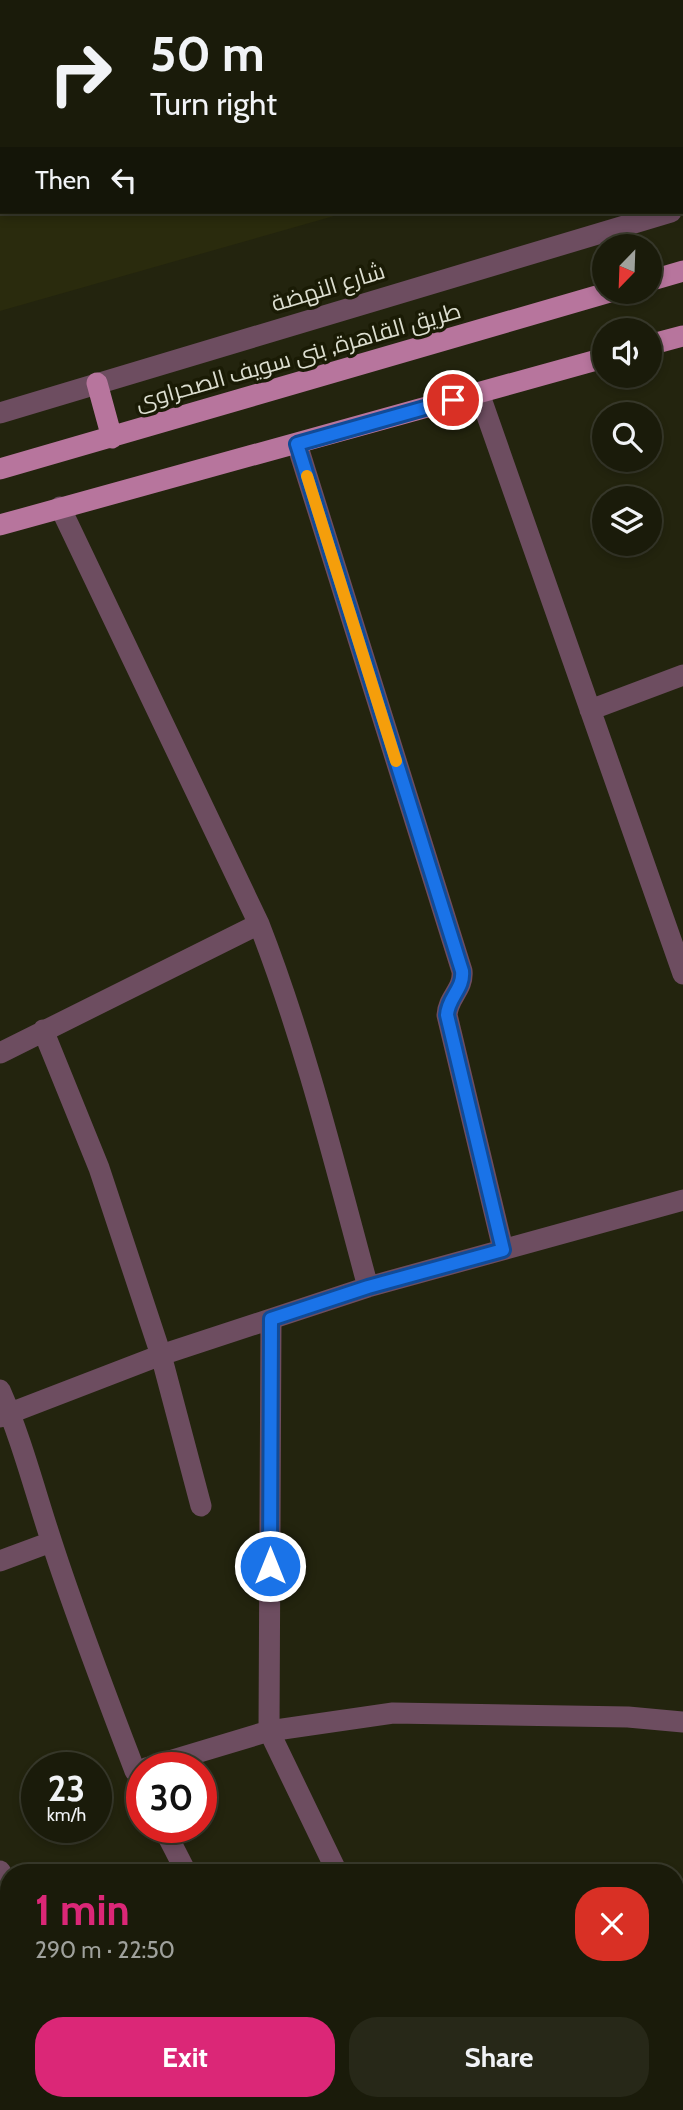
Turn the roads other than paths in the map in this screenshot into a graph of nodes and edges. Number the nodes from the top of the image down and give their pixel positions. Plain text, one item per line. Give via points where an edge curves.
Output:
1 (664, 214) edge
2 (683, 271) edge
3 (662, 277) edge
4 (592, 297) edge
5 (683, 336) edge
6 (662, 342) edge
7 (592, 361) edge
8 (97, 383) junction
9 (479, 393) junction
10 (0, 413) edge
11 (112, 438) junction
12 (297, 444) junction
13 (0, 469) edge
14 (60, 507) junction
15 (0, 525) edge
16 (683, 675) edge
17 (590, 710) junction
18 (259, 924) junction
19 (683, 974) edge
20 (43, 1030) junction
21 (0, 1053) edge
22 (683, 1200) edge
23 (503, 1250) junction
24 (368, 1287) junction
25 (271, 1319) junction
26 (161, 1354) junction
27 (0, 1390) edge
28 (5, 1415) edge
29 (201, 1506) dead end
30 (51, 1542) junction
31 (0, 1561) edge
32 (683, 1722) edge
33 (269, 1731) junction
34 (132, 1752) edge
35 (205, 1752) edge
36 (171, 1843) edge
37 (182, 1864) edge
38 (333, 1864) edge

1 - 8 street, شارع النهضة
2 - 3 main road
4 - 11 main road, طريق القاهرة, بنى سويف الصحراوى
5 - 6 main road
7 - 9 main road
8 - 10 street, شارع النهضة
8 - 11 main road
9 - 12 main road
9 - 17 street
11 - 13 main road, طريق القاهرة, بنى سويف الصحراوى
12 - 14 main road
12 - 23 street via 462,971 462,986 447,1007 447,1015
14 - 15 main road
14 - 18 street
16 - 17 street
17 - 19 street
18 - 20 street
18 - 24 street via 304,1052
20 - 21 street
20 - 26 street via 99,1168
22 - 23 street
23 - 24 street
24 - 25 street
25 - 26 street
25 - 33 street
26 - 28 street
26 - 29 street
27 - 28 street
28 - 30 street
30 - 31 street
30 - 34 street via 99,1679
32 - 33 street via 393,1713
33 - 35 street
33 - 38 street
36 - 37 street

